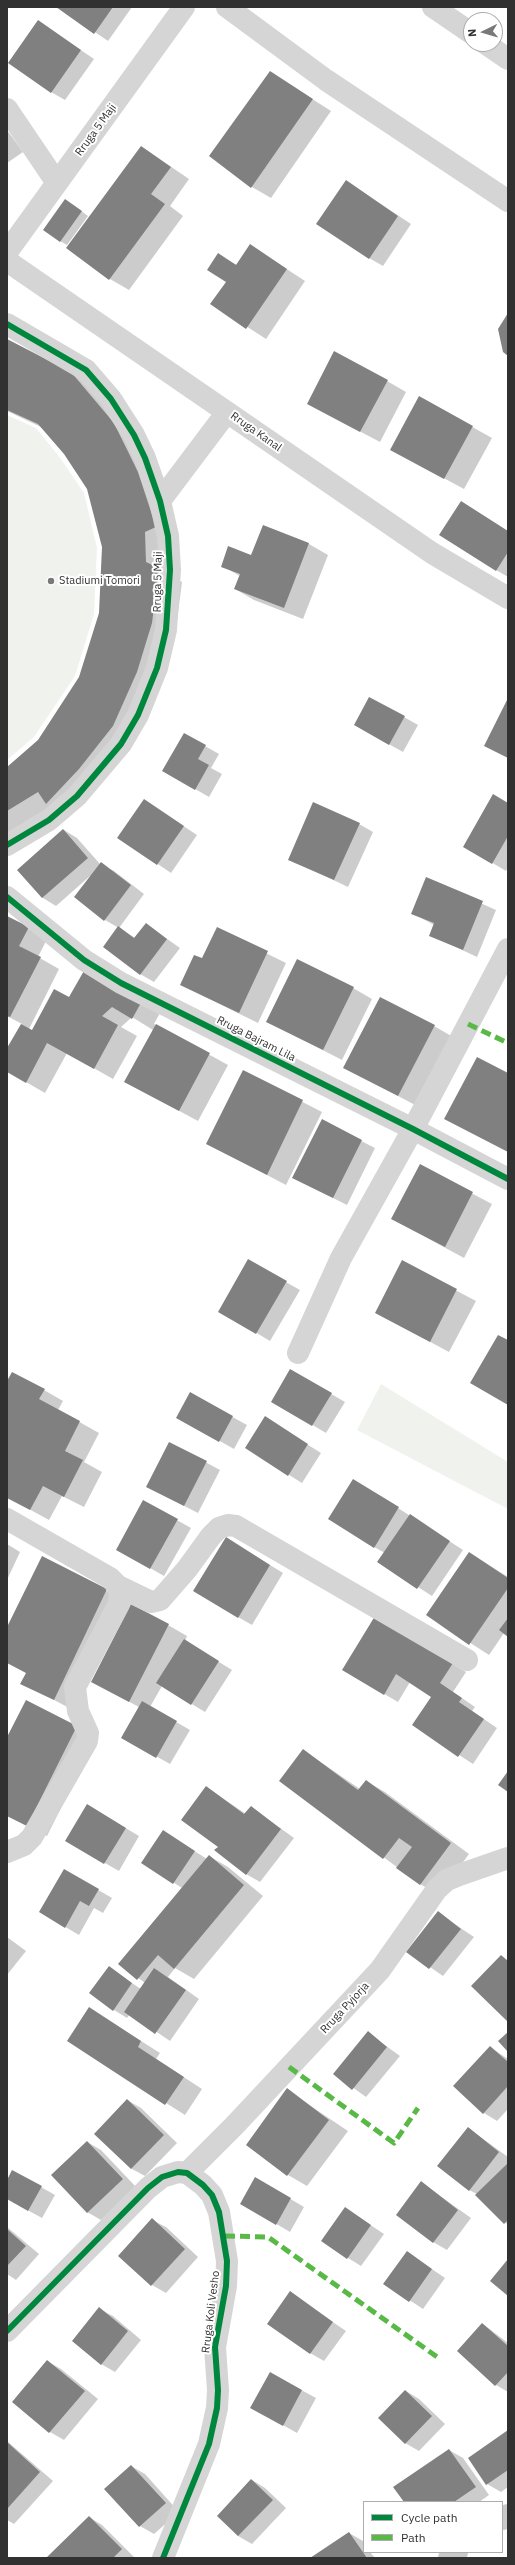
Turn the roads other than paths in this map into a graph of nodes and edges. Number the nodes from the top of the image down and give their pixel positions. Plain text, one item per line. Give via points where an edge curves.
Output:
1 (184, 7) edge
2 (226, 7) edge
3 (433, 7) edge
4 (463, 28) edge
5 (498, 52) edge
6 (508, 59) edge
7 (7, 109) edge
8 (57, 183) junction
9 (508, 201) edge
10 (7, 252) edge
11 (7, 261) edge
12 (7, 324) edge
13 (227, 412) junction
14 (160, 501) junction
15 (508, 598) edge
16 (7, 845) edge
17 (7, 898) edge
18 (508, 949) edge
19 (413, 1129) junction
20 (508, 1180) edge
21 (298, 1353) dead end
22 (7, 1519) edge
23 (118, 1586) junction
24 (467, 1660) dead end
25 (7, 1852) edge
26 (508, 1858) edge
27 (187, 2173) junction
28 (7, 2331) edge
29 (163, 2558) edge

1 - 8 street, Rruga 5 Maji
2 - 9 street via 326,80
3 - 4 street
5 - 6 street
7 - 8 street
8 - 10 street, Rruga 5 Maji
11 - 13 street, Rruga Kanal
12 - 14 street, Rruga 5 Maji via 86,370 106,393 134,435
13 - 14 street
13 - 15 street, Rruga Kanal via 432,553
14 - 16 street, Rruga 5 Maji via 168,536 170,600 157,668 138,715 121,744 77,796 49,820
17 - 19 street, Rruga Bajram Lila via 84,960 121,983
18 - 19 street
19 - 20 street, Rruga Bajram Lila
19 - 21 street via 341,1258
22 - 23 street via 110,1578
23 - 24 street via 151,1602 160,1600 219,1528 236,1526
23 - 25 street via 119,1604 74,1687 76,1705 88,1733 87,1741 32,1837 24,1845
26 - 27 street, Rruga Pyjorja via 453,1878 437,1889 380,1970
27 - 28 street via 170,2173 148,2188
27 - 29 street, Rruga Koli Vesho via 203,2185 212,2196 219,2212 226,2249 226,2286 215,2347 218,2390 214,2425 209,2444

